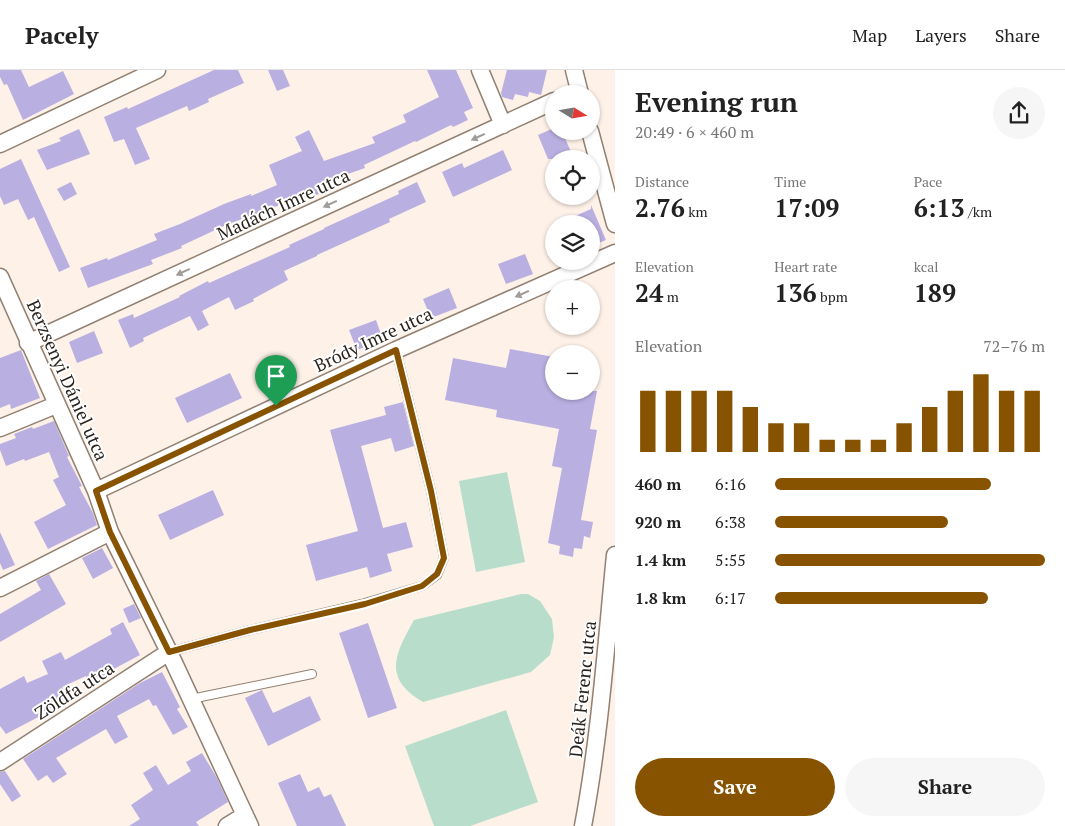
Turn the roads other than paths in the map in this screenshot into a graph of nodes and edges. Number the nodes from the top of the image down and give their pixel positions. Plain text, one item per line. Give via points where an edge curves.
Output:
1 (157, 70) edge
2 (480, 70) edge
3 (574, 70) edge
4 (575, 85) edge
5 (545, 105) edge
6 (503, 125) junction
7 (592, 140) edge
8 (0, 144) edge
9 (615, 224) edge
10 (615, 253) edge
11 (0, 278) edge
12 (28, 343) junction
13 (396, 350) junction
14 (56, 405) junction
15 (0, 428) edge
16 (96, 491) junction
17 (110, 532) junction
18 (615, 555) edge
19 (0, 588) edge
20 (611, 647) edge
21 (169, 652) junction
22 (312, 674) dead end
23 (191, 699) junction
24 (0, 762) edge
25 (247, 820) edge
26 (227, 826) edge
27 (584, 826) edge

1 - 8 street
2 - 6 street
3 - 4 street
5 - 6 street, Madách Imre utca
6 -> 12 street, Madách Imre utca
7 - 9 street
10 -> 13 street, Bródy Imre utca
11 - 12 street, Berzsenyi Dániel utca
12 - 14 street, Berzsenyi Dániel utca
13 - 16 street, Bródy Imre utca
13 - 21 lane via 444,558 437,574 422,586 365,604
14 - 15 street
14 - 16 street, Berzsenyi Dániel utca
16 - 17 street, Berzsenyi Dániel utca
17 - 19 street
17 - 21 street, Berzsenyi Dániel utca
18 - 20 street, Deák Ferenc utca
20 - 27 street, Deák Ferenc utca
21 - 23 street, Berzsenyi Dániel utca
21 - 24 street, Zöldfa utca
22 - 23 lane
23 - 25 street, Berzsenyi Dániel utca
25 - 26 street

